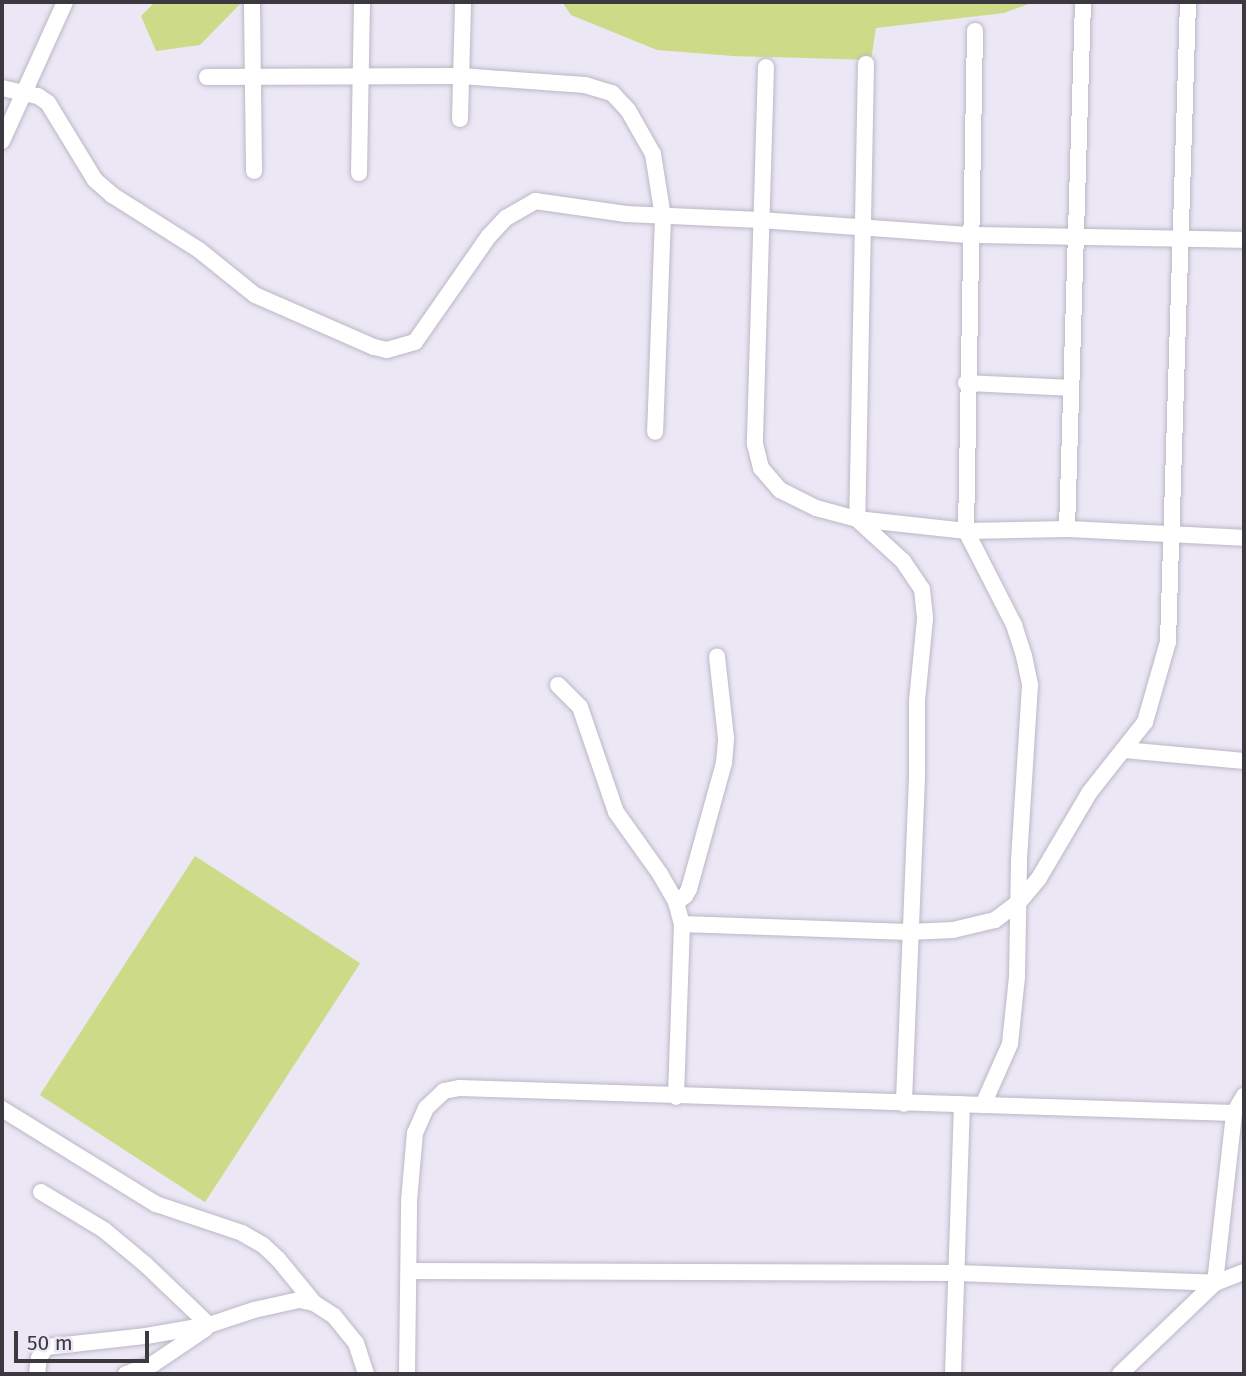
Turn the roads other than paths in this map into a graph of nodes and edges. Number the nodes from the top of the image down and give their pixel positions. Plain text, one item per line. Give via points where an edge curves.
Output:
1 (65, 2) edge
2 (362, 2) edge
3 (463, 2) edge
4 (1083, 2) edge
5 (1188, 2) edge
6 (252, 5) dead end
7 (975, 31) dead end
8 (866, 64) dead end
9 (766, 67) dead end
10 (254, 75) junction
11 (359, 75) junction
12 (461, 76) junction
13 (206, 77) dead end
14 (2, 88) edge
15 (24, 93) junction
16 (460, 119) dead end
17 (2, 141) edge
18 (254, 171) dead end
19 (359, 173) dead end
20 (663, 217) junction
21 (760, 220) junction
22 (864, 228) junction
23 (971, 235) junction
24 (1078, 236) junction
25 (1180, 239) junction
26 (1244, 240) edge
27 (967, 383) junction
28 (1071, 388) junction
29 (655, 432) dead end
30 (858, 519) junction
31 (1067, 529) junction
32 (966, 531) junction
33 (1173, 534) junction
34 (1244, 538) edge
35 (718, 656) dead end
36 (558, 685) dead end
37 (1124, 750) junction
38 (1244, 761) edge
39 (676, 902) junction
40 (1019, 902) junction
41 (682, 923) junction
42 (909, 932) junction
43 (1244, 1096) edge
44 (676, 1097) junction
45 (904, 1104) junction
46 (962, 1104) junction
47 (983, 1105) junction
48 (2, 1109) edge
49 (1234, 1113) junction
50 (41, 1192) dead end
51 (410, 1271) junction
52 (1244, 1272) edge
53 (958, 1273) junction
54 (1214, 1283) junction
55 (314, 1303) junction
56 (209, 1325) junction
57 (37, 1374) edge
58 (126, 1374) edge
59 (366, 1374) edge
60 (407, 1374) edge
61 (953, 1374) edge
62 (1121, 1374) edge

1 - 15 street
2 - 11 street
3 - 12 street
4 - 24 street
5 - 25 street
6 - 10 street
7 - 23 street
8 - 22 street
9 - 21 street
10 - 11 street
10 - 13 street
10 - 18 street
11 - 12 street
11 - 19 street
12 - 16 street
12 - 20 street via 585,85 612,93 628,110 653,155
14 - 15 street
15 - 17 street
15 - 20 street via 48,103 95,180 112,195 199,250 255,295 374,347 387,349 415,342 489,236 527,204
20 - 21 street
20 - 29 street
21 - 22 street
21 - 30 street via 755,444 761,468 780,490 816,508
22 - 23 street
22 - 30 street
23 - 24 street
23 - 27 street
24 - 25 street
24 - 28 street
25 - 26 street
25 - 33 street
27 - 28 street
27 - 32 street
28 - 31 street
30 - 32 street
30 - 42 street via 903,561 922,589 925,619 917,701
31 - 32 street
31 - 33 street
32 - 40 street via 1014,625 1030,685
33 - 34 street
33 - 37 street via 1168,642 1144,722
35 - 39 street via 724,763 689,889
36 - 39 street via 580,707 616,812
37 - 38 street
37 - 40 street via 1089,793 1039,878
39 - 41 street
40 - 42 street via 995,920 953,930
40 - 47 street via 1010,1044
41 - 42 street
41 - 44 street
42 - 45 street
43 - 49 street
44 - 45 street
44 - 51 street via 443,1091 426,1108 415,1133 409,1201
45 - 46 street
46 - 47 street
46 - 53 street
47 - 49 street
48 - 55 street via 156,1204 242,1233 263,1245
49 - 54 street
50 - 56 street via 104,1230
51 - 53 street
51 - 60 street
52 - 54 street
53 - 54 street
53 - 61 street
54 - 62 street
55 - 56 street via 299,1300
55 - 59 street via 334,1315 356,1343
56 - 57 street via 46,1347
56 - 58 street via 153,1364

